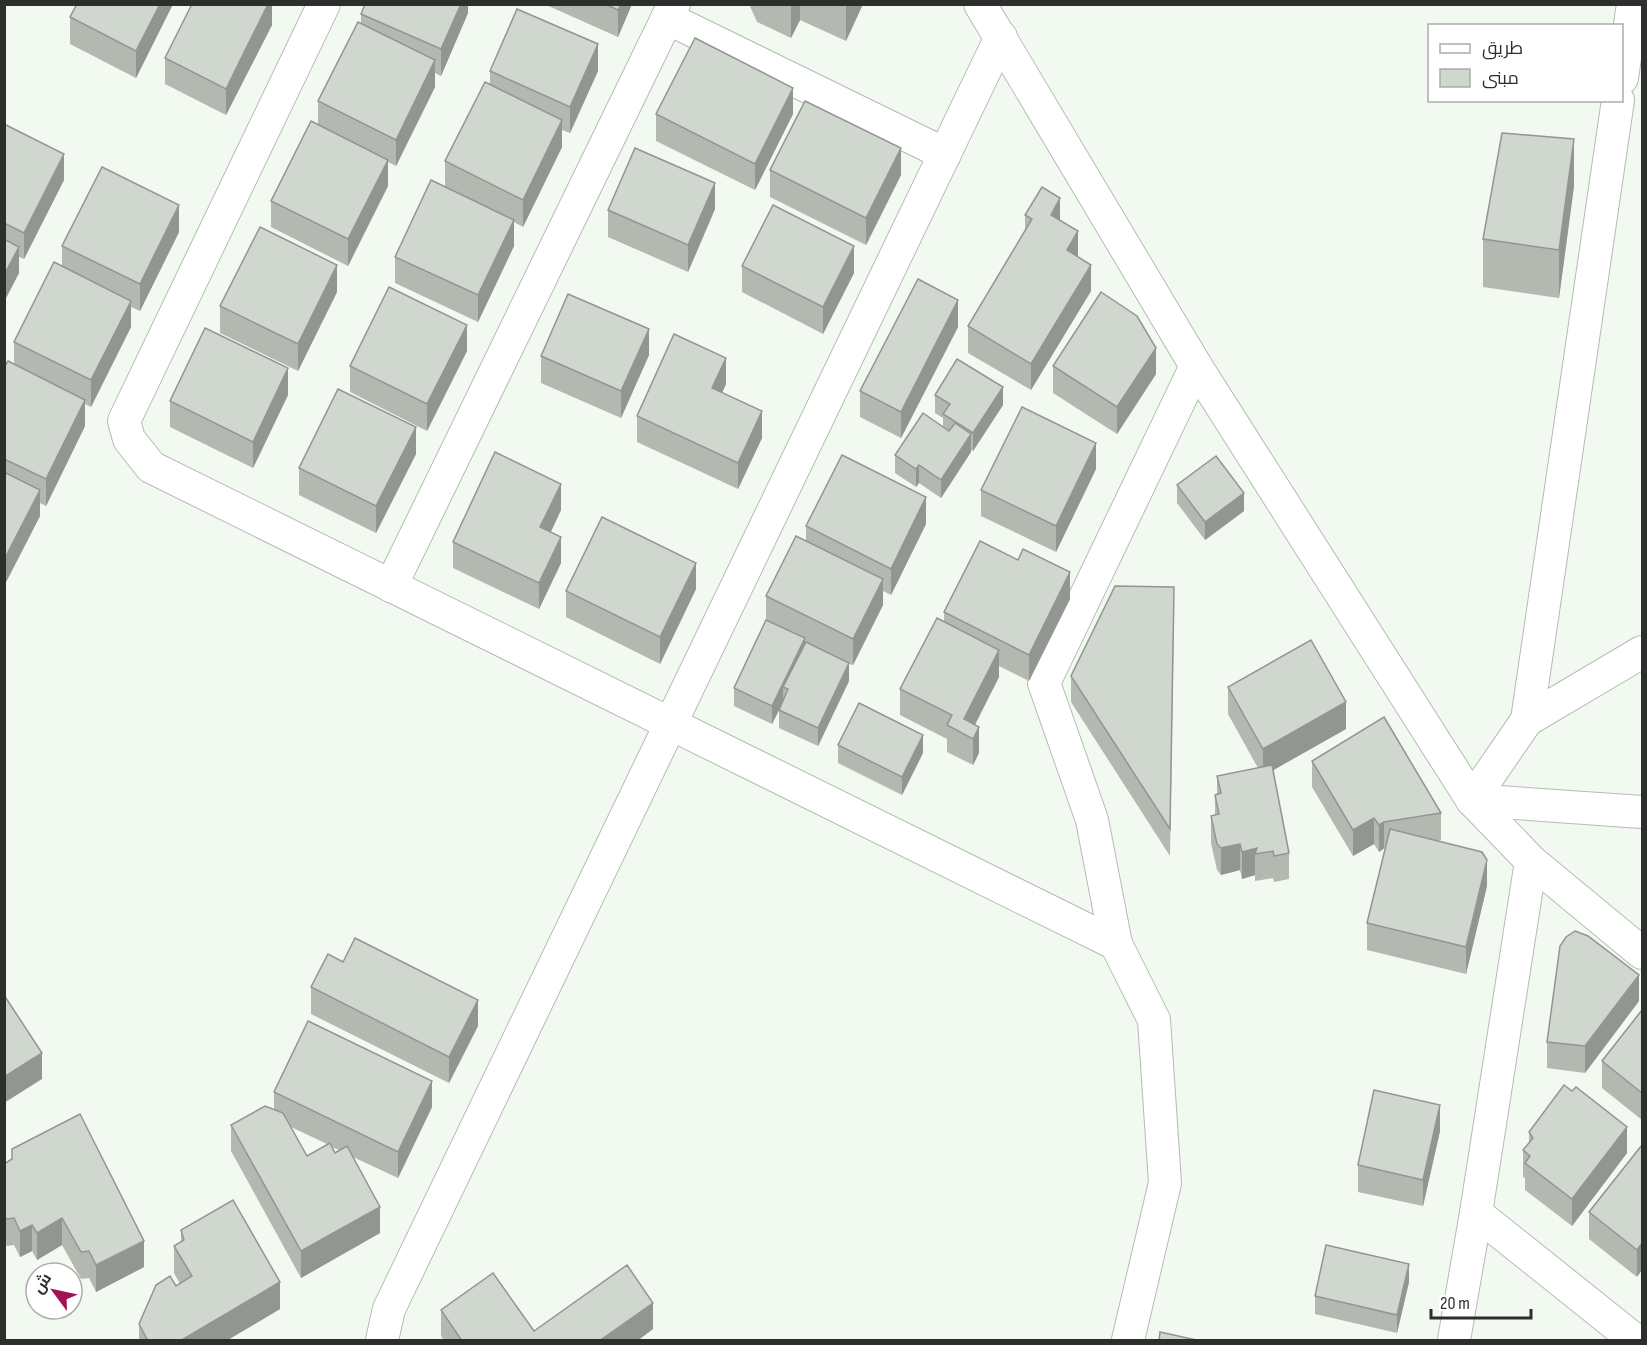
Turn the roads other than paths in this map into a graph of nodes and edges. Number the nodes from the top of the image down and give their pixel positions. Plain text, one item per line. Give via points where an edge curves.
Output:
1 (324, 4) edge
2 (980, 4) edge
3 (670, 11) edge
4 (1635, 18) edge
5 (1001, 37) junction
6 (1623, 73) edge
7 (1618, 102) edge
8 (945, 154) junction
9 (1196, 366) junction
10 (391, 586) junction
11 (1642, 652) edge
12 (1527, 720) junction
13 (670, 724) junction
14 (1472, 800) junction
15 (1642, 812) edge
16 (1531, 861) junction
17 (1116, 944) junction
18 (1642, 953) edge
19 (1476, 1213) junction
20 (382, 1341) edge
21 (1128, 1341) edge
22 (1454, 1341) edge
23 (1635, 1341) edge

1 - 10 street via 124,421 129,439 151,467
2 - 5 street
3 - 8 street
3 - 10 street
4 - 6 street
5 - 8 street
5 - 9 street
7 - 12 street
8 - 13 street
9 - 14 street
9 - 17 street via 1044,683 1092,820
10 - 13 street
11 - 12 street
12 - 14 street
13 - 17 street
13 - 20 street via 389,1309
14 - 15 street
14 - 16 street
16 - 18 street
16 - 19 street
17 - 21 street via 1154,1020 1165,1183
19 - 22 street
19 - 23 street

